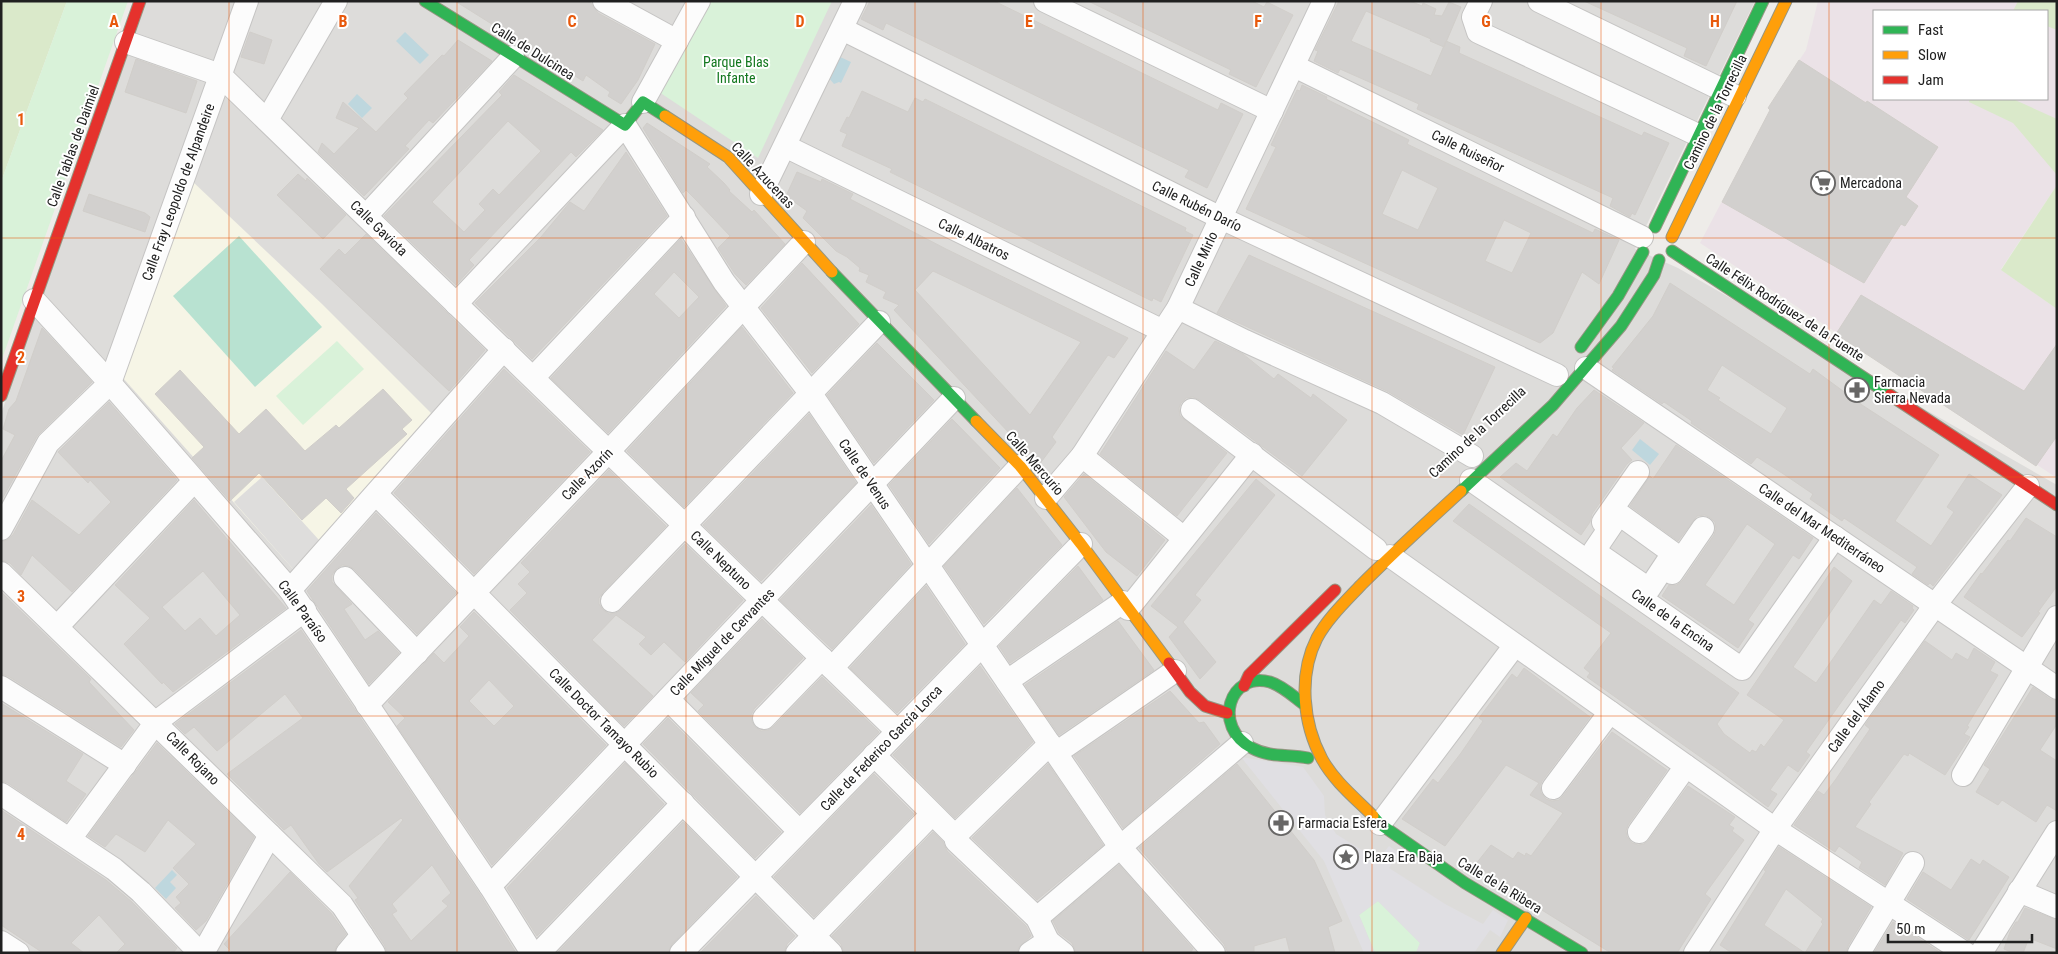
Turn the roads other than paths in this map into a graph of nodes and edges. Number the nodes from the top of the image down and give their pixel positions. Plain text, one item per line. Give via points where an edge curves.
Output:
1 (140, 1) edge
2 (246, 1) edge
3 (336, 1) edge
4 (604, 1) edge
5 (699, 1) edge
6 (855, 1) edge
7 (1045, 1) edge
8 (1539, 1) edge
9 (1763, 1) edge
10 (1786, 1) edge
11 (1319, 3) edge
12 (435, 4) edge
13 (1472, 7) edge
14 (842, 29) junction
15 (677, 41) junction
16 (126, 42) junction
17 (513, 57) junction
18 (1294, 66) junction
19 (220, 75) junction
20 (1729, 93) junction
21 (643, 102) junction
22 (1272, 111) junction
23 (267, 120) junction
24 (626, 125) junction
25 (1698, 136) junction
26 (785, 146) junction
27 (761, 194) junction
28 (366, 216) junction
29 (684, 217) junction
30 (1221, 218) junction
31 (1672, 237) junction
32 (1647, 239) junction
33 (804, 242) junction
34 (1672, 251) junction
35 (1659, 260) junction
36 (34, 300) junction
37 (456, 304) junction
38 (743, 308) junction
39 (1178, 308) junction
40 (880, 322) junction
41 (1163, 331) junction
42 (504, 349) junction
43 (1581, 361) junction
44 (1557, 375) dead end
45 (533, 378) junction
46 (110, 383) junction
47 (811, 394) junction
48 (1, 396) edge
49 (954, 398) junction
50 (1192, 410) dead end
51 (609, 451) junction
52 (1252, 454) junction
53 (1082, 456) junction
54 (1472, 462) junction
55 (1020, 466) junction
56 (1638, 472) dead end
57 (194, 481) junction
58 (872, 484) junction
59 (2028, 486) junction
60 (376, 494) junction
61 (1046, 498) junction
62 (2057, 505) edge
63 (686, 525) junction
64 (1, 528) edge
65 (1703, 528) dead end
66 (1835, 537) junction
67 (1184, 538) junction
68 (1081, 544) junction
69 (1379, 551) junction
70 (1580, 556) junction
71 (927, 565) junction
72 (1, 573) edge
73 (345, 578) dead end
74 (1342, 583) dead end
75 (290, 590) junction
76 (474, 592) junction
77 (762, 600) junction
78 (612, 601) dead end
79 (1650, 604) junction
80 (1935, 605) junction
81 (1126, 606) junction
82 (305, 610) junction
83 (1309, 616) junction
84 (2057, 617) edge
85 (57, 627) junction
86 (1302, 638) dead end
87 (982, 644) junction
88 (1515, 645) junction
89 (417, 653) junction
90 (827, 663) junction
91 (2026, 667) junction
92 (1175, 671) junction
93 (1007, 682) junction
94 (1244, 686) junction
95 (1, 687) edge
96 (2057, 688) edge
97 (668, 699) junction
98 (367, 705) junction
99 (1610, 712) junction
100 (1227, 713) junction
101 (764, 718) dead end
102 (1301, 718) junction
103 (156, 722) junction
104 (897, 731) junction
105 (1278, 743) dead end
106 (625, 744) junction
107 (1248, 746) junction
108 (1053, 748) junction
109 (874, 755) junction
110 (1308, 758) junction
111 (125, 765) junction
112 (1686, 766) junction
113 (1314, 770) dead end
114 (1963, 775) dead end
115 (1553, 788) dead end
116 (1, 794) edge
117 (682, 803) junction
118 (932, 814) junction
119 (1358, 817) dead end
120 (1380, 824) junction
121 (1775, 829) junction
122 (800, 832) junction
123 (1638, 832) dead end
124 (2057, 832) edge
125 (270, 835) junction
126 (955, 836) junction
127 (70, 839) junction
128 (1120, 846) junction
129 (1913, 863) dead end
130 (756, 876) junction
131 (490, 886) junction
132 (2019, 892) junction
133 (1890, 903) junction
134 (2057, 907) edge
135 (1037, 918) junction
136 (1526, 918) junction
137 (814, 936) junction
138 (1, 942) edge
139 (368, 944) edge
140 (1056, 947) edge
141 (18, 953) edge
142 (201, 953) edge
143 (347, 953) edge
144 (532, 953) edge
145 (538, 953) edge
146 (681, 953) edge
147 (797, 953) edge
148 (831, 953) edge
149 (1030, 953) edge
150 (1214, 953) edge
151 (1502, 953) edge
152 (1582, 953) edge
153 (1695, 953) edge
154 (1859, 953) edge
155 (1965, 953) edge
156 (1981, 953) edge

1 - 16 street, Calle Tablas de Daimiel
2 - 19 street, Calle Fray Leopoldo de Alpandeire
3 - 23 street
4 - 15 street
5 - 15 street
6 - 14 street
7 - 22 street
8 - 20 street
9 - 20 street, Camino de la Torrecilla
10 - 20 street, Camino de la Torrecilla
11 - 18 street, Calle Mirlo
12 - 17 street, Calle de Dulcinea
13 - 25 street via 1478,32
14 - 26 street
14 - 30 street, Calle Rubén Darío
15 - 21 street
16 - 19 street, Calle Gaviota
16 - 36 street, Calle Tablas de Daimiel
17 - 24 street, Calle de Dulcinea
17 - 28 street
18 - 22 street, Calle Mirlo
18 - 32 street, Calle Ruiseñor
19 - 23 street, Calle Gaviota
19 - 46 street, Calle Fray Leopoldo de Alpandeire
20 - 25 street, Camino de la Torrecilla
20 - 31 street, Camino de la Torrecilla
21 - 24 street
21 - 27 street, Calle Azucenas via 728,157
22 - 30 street, Calle Mirlo
23 - 28 street, Calle Gaviota
24 - 29 street, Calle de Venus
24 - 37 street
25 - 32 street, Camino de la Torrecilla
26 - 27 street
26 - 41 street, Calle Albatros
27 - 33 street, Calle Azucenas
28 - 37 street, Calle Gaviota
29 - 38 street, Calle de Venus
29 - 45 street
30 - 39 street, Calle Mirlo
30 - 44 street, Calle Rubén Darío
31 - 32 street via 1668,231
31 - 34 street
32 - 35 street via 1647,257
32 - 43 street, Camino de la Torrecilla
33 - 38 street, Calle Azorín
33 - 40 street, Calle Mercurio
34 - 35 street
34 - 59 street, Calle Félix Rodríguez de la Fuente
35 - 43 street, Camino de la Torrecilla via 1654,275 1621,326
36 - 46 street, Calle Paraíso
36 - 48 street, Calle Tablas de Daimiel
37 - 42 street, Calle Gaviota
38 - 47 street, Calle de Venus
38 - 51 street, Calle Azorín
39 - 41 street, Calle Mirlo
39 - 54 street, Calle de la Encina via 1382,403
40 - 47 street
40 - 49 street, Calle Mercurio
41 - 53 street, Calle Mirlo
42 - 45 street, Calle Gaviota
42 - 60 street
43 - 54 street, Camino de la Torrecilla via 1553,405
43 - 66 street, Calle del Mar Mediterráneo
45 - 51 street, Calle Gaviota
46 - 57 street, Calle Paraíso
46 - 64 street via 48,444
47 - 58 street, Calle de Venus
47 - 63 street
49 - 55 street, Calle Mercurio
49 - 58 street, Calle Miguel de Cervantes
50 - 52 street
51 - 63 street, Calle Neptuno
51 - 76 street, Calle Azorín
52 - 67 street
52 - 69 street
53 - 61 street, Calle Mirlo
53 - 67 street
54 - 69 street, Camino de la Torrecilla
54 - 70 street, Calle de la Encina
55 - 61 street, Calle Mercurio
55 - 71 street
56 - 70 street
57 - 75 street, Calle Paraíso
57 - 85 street
58 - 71 street, Calle de Venus
58 - 77 street, Calle Miguel de Cervantes
59 - 62 street, Calle Félix Rodríguez de la Fuente
59 - 80 street, Calle del Álamo
60 - 75 street
60 - 76 street, Calle Doctor Tamayo Rubio
61 - 68 street, Calle Mercurio
63 - 77 street, Calle Neptuno
63 - 78 street
65 - 79 street
66 - 79 street, Calle de la Encina via 1742,669
66 - 80 street, Calle del Mar Mediterráneo
67 - 81 street
68 - 81 street, Calle Mercurio
68 - 87 street, Calle de Federico García Lorca
69 - 88 street
69 - 102 street, Calle de la Ribera via 1317,638 1309,661
70 - 79 street, Calle de la Encina
71 - 87 street, Calle de Venus
71 - 90 street
72 - 85 street, Calle Rojano
73 - 89 street
74 - 83 street
75 - 82 street, Calle Paraíso
76 - 89 street, Calle Azorín
76 - 106 street, Calle Doctor Tamayo Rubio
77 - 90 street, Calle Neptuno
77 - 97 street, Calle Miguel de Cervantes
80 - 91 street, Calle del Mar Mediterráneo
80 - 121 street, Calle del Álamo
81 - 92 street, Calle Mercurio
81 - 93 street
82 - 98 street, Calle Paraíso
82 - 103 street
83 - 86 street
83 - 94 street via 1249,675
84 - 91 street
85 - 103 street, Calle Rojano
87 - 93 street, Calle de Venus
87 - 104 street, Calle de Federico García Lorca
88 - 99 street
88 - 120 street
89 - 98 street, Calle Azorín
90 - 101 street
90 - 104 street, Calle Neptuno
91 - 96 street, Calle del Mar Mediterráneo
91 - 114 street
92 - 100 street, Calle Mercurio via 1205,706
92 - 108 street
93 - 108 street, Calle de Venus
94 - 100 street via 1232,695
94 - 102 street via 1261,681 1291,690
95 - 111 street
97 - 106 street, Calle Miguel de Cervantes
97 - 122 street
98 - 131 street, Calle Paraíso
99 - 112 street
99 - 115 street
100 - 107 street via 1229,725
102 - 110 street, Calle de la Ribera
102 - 120 street, Calle de la Ribera via 1332,774
103 - 111 street
103 - 125 street, Calle Rojano
104 - 109 street, Calle de Federico García Lorca
105 - 107 street via 1271,747
106 - 117 street, Calle Doctor Tamayo Rubio
106 - 131 street, Calle Miguel de Cervantes
107 - 110 street via 1270,755
107 - 128 street
108 - 126 street
108 - 128 street, Calle de Venus
109 - 118 street
109 - 122 street, Calle de Federico García Lorca
110 - 113 street, Calle de la Ribera
111 - 127 street
112 - 121 street
112 - 123 street
116 - 127 street
117 - 130 street, Calle Doctor Tamayo Rubio
117 - 145 street
118 - 126 street
118 - 137 street
119 - 120 street, Calle de la Ribera
120 - 136 street, Calle de la Ribera via 1465,883
121 - 133 street
121 - 153 street, Calle del Álamo
122 - 130 street, Calle de Federico García Lorca
124 - 132 street
125 - 139 street, Calle Rojano via 342,905
125 - 142 street
126 - 135 street via 956,841
127 - 142 street via 141,892
128 - 135 street
128 - 150 street, Calle de Venus
129 - 133 street
130 - 137 street, Calle Doctor Tamayo Rubio
130 - 146 street, Calle de Federico García Lorca
131 - 144 street, Calle Paraíso
132 - 134 street
132 - 156 street
133 - 154 street
133 - 155 street
135 - 140 street
136 - 151 street
136 - 152 street, Calle de la Ribera
137 - 147 street
137 - 148 street, Calle Doctor Tamayo Rubio
138 - 141 street
139 - 143 street
140 - 149 street

